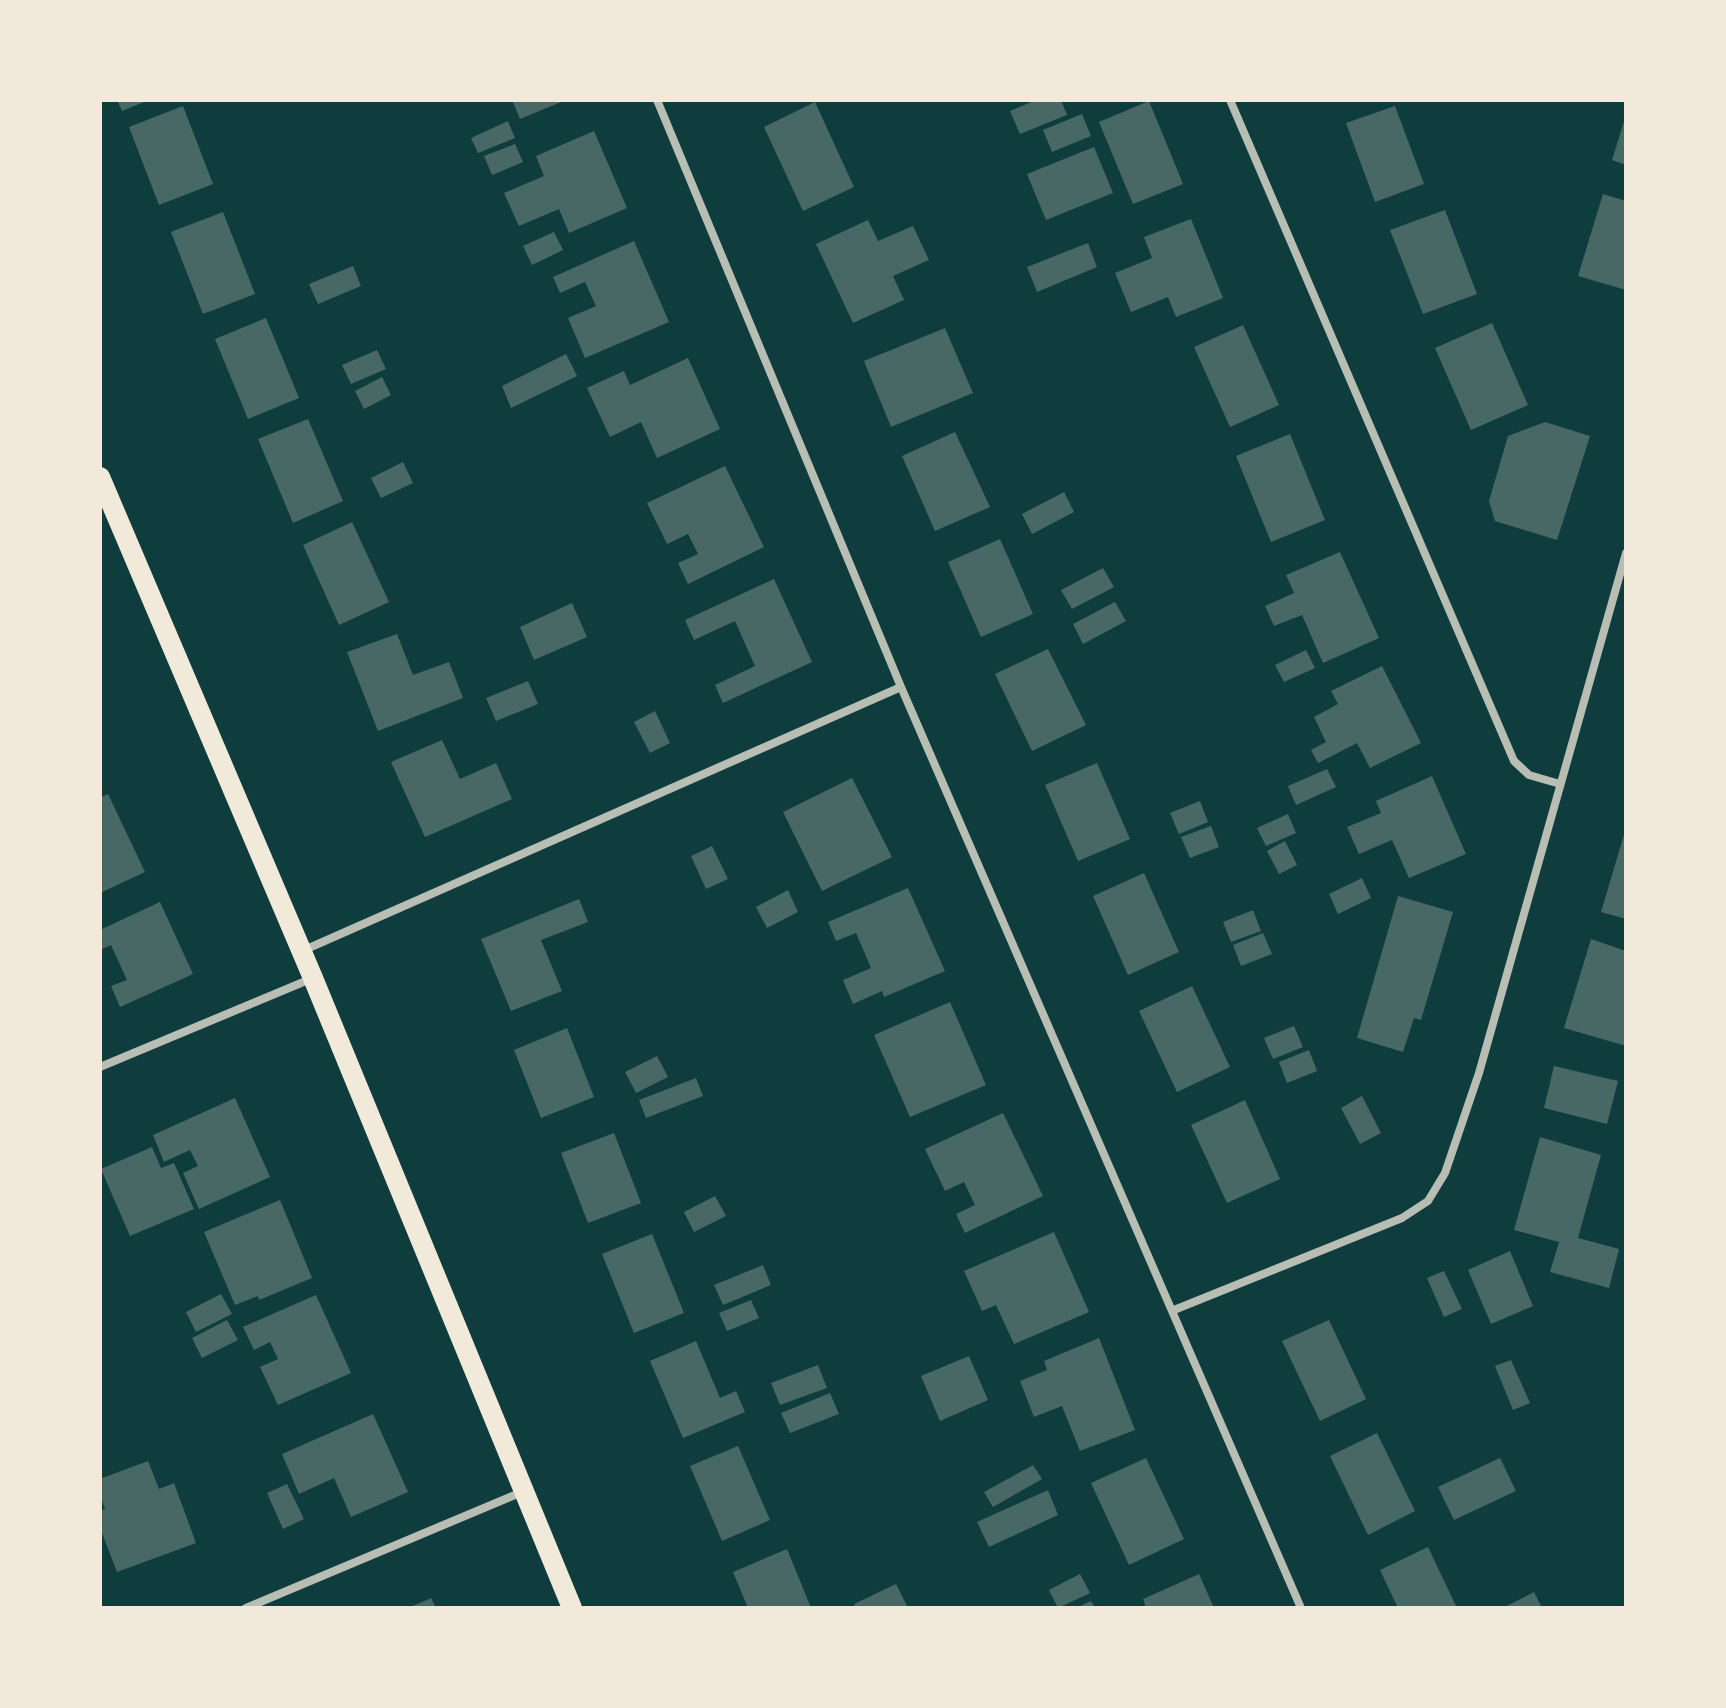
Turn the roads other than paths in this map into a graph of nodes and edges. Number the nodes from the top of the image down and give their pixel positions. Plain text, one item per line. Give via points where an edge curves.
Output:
1 (657, 100) edge
2 (1230, 100) edge
3 (100, 477) edge
4 (1626, 553) edge
5 (901, 687) junction
6 (1560, 784) junction
7 (301, 951) junction
8 (313, 978) junction
9 (100, 1067) edge
10 (1174, 1310) junction
11 (524, 1491) junction
12 (246, 1608) edge
13 (572, 1608) edge
14 (1301, 1608) edge

1 - 5 street
2 - 6 street via 1514,761 1529,775
3 - 7 main road
4 - 6 street
5 - 7 street
5 - 10 street
6 - 10 street via 1479,1073 1445,1173 1428,1201 1402,1218
7 - 8 main road
8 - 9 street
8 - 11 main road
10 - 14 street
11 - 12 street
11 - 13 main road

